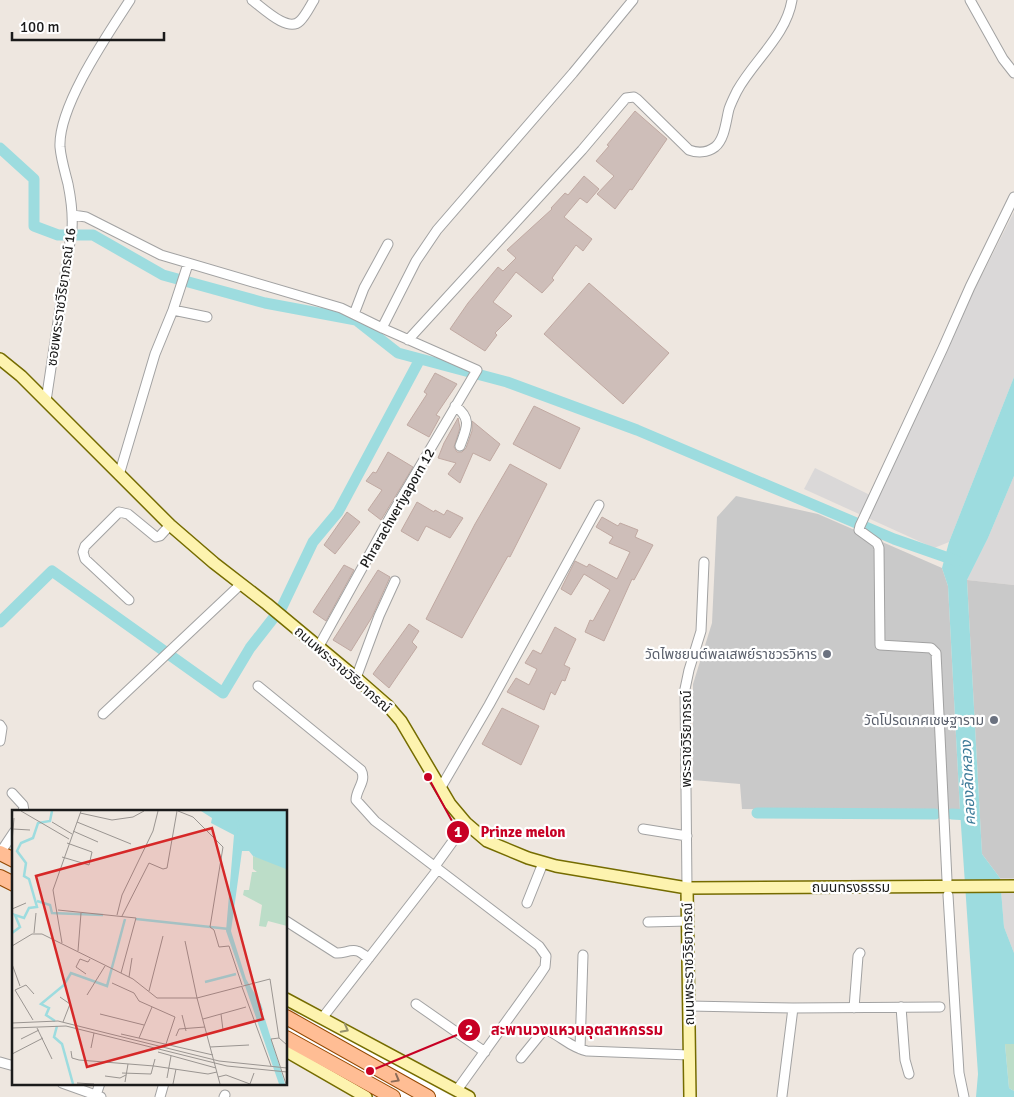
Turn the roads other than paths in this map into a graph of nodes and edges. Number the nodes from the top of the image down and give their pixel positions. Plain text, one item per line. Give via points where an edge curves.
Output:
1 (130, 0) edge
2 (252, 0) edge
3 (314, 0) edge
4 (633, 0) edge
5 (792, 0) edge
6 (970, 0) edge
7 (1014, 73) edge
8 (1014, 197) edge
9 (73, 215) junction
10 (388, 244) dead end
11 (187, 268) junction
12 (173, 310) junction
13 (354, 314) junction
14 (207, 317) dead end
15 (382, 328) junction
16 (408, 340) junction
17 (0, 359) edge
18 (46, 401) junction
19 (455, 406) junction
20 (460, 446) dead end
21 (119, 475) junction
22 (599, 505) dead end
23 (170, 525) junction
24 (704, 562) dead end
25 (396, 581) dead end
26 (241, 584) junction
27 (129, 600) dead end
28 (319, 646) junction
29 (356, 678) junction
30 (258, 686) dead end
31 (103, 714) dead end
32 (0, 725) edge
33 (0, 741) edge
34 (440, 789) junction
35 (12, 793) dead end
36 (24, 810) edge
37 (466, 823) junction
38 (643, 829) dead end
39 (687, 836) junction
40 (12, 840) edge
41 (8, 857) edge
42 (543, 863) junction
43 (437, 867) junction
44 (0, 877) edge
45 (12, 883) edge
46 (1014, 886) edge
47 (948, 887) junction
48 (687, 888) junction
49 (527, 903) dead end
50 (688, 921) junction
51 (288, 922) edge
52 (648, 922) dead end
53 (860, 952) dead end
54 (583, 955) dead end
55 (368, 958) junction
56 (288, 1000) edge
57 (416, 1004) dead end
58 (689, 1006) junction
59 (901, 1007) junction
60 (940, 1007) dead end
61 (793, 1008) junction
62 (854, 1008) junction
63 (323, 1017) junction
64 (289, 1019) edge
65 (288, 1039) edge
66 (580, 1049) junction
67 (288, 1052) edge
68 (485, 1052) junction
69 (689, 1055) junction
70 (521, 1058) dead end
71 (7, 1064) edge
72 (0, 1073) edge
73 (909, 1074) dead end
74 (65, 1084) edge
75 (164, 1084) edge
76 (457, 1090) junction
77 (98, 1096) edge
78 (782, 1096) edge
79 (160, 1097) edge
80 (366, 1097) edge
81 (393, 1097) edge
82 (428, 1097) edge
83 (469, 1097) edge
84 (690, 1097) edge
85 (964, 1097) edge

1 - 9 street, ซอยพระราชวีริยาภรณ์ 16 via 94,59 66,116 60,145
2 - 3 street via 280,21 291,24 301,20
4 - 15 street via 437,230 416,261
5 - 16 street via 783,26 738,89 721,140 714,148 704,152 689,150 637,99 626,98
6 - 7 street
8 - 47 street via 859,530 879,548 880,646 931,648 936,653
9 - 11 street via 86,217
9 - 18 street, ซอยพระราชวีริยาภรณ์ 16 via 71,248
10 - 13 street
11 - 12 street
11 - 13 street via 324,302
12 - 14 street
12 - 21 street via 155,354
13 - 15 street
15 - 16 street
16 - 19 street, Phrarachveriyaporn 12 via 476,371
17 - 18 main road, ถนนพระราชวิริยาภรณ์
18 - 21 main road, ถนนพระราชวิริยาภรณ์
19 - 20 street via 466,419
19 - 28 street, Phrarachveriyaporn 12
21 - 23 main road, ถนนพระราชวิริยาภรณ์
22 - 34 street
23 - 26 main road, ถนนพระราชวิริยาภรณ์
23 - 27 street via 156,537 128,514 119,512 85,546 85,559
24 - 39 street, พระราชวิริยาภรณ์ via 701,631 685,690
25 - 29 street
26 - 28 main road, ถนนพระราชวิริยาภรณ์
26 - 31 street
28 - 29 main road, ถนนพระราชวิริยาภรณ์
29 - 34 main road, ถนนพระราชวิริยาภรณ์ via 401,721
30 - 43 street via 361,770 364,780 356,797 360,806
32 - 33 street
34 - 37 main road, ถนนพระราชวิริยาภรณ์
35 - 36 street via 23,804
37 - 42 main road, ถนนพระราชวิริยาภรณ์ via 488,840
37 - 43 street
38 - 39 street
39 - 48 street, พระราชวิริยาภรณ์
40 - 41 street
42 - 48 main road, ถนนพระราชวิริยาภรณ์
42 - 49 street
43 - 55 street
43 - 68 street via 539,946 546,956 545,967
44 - 45 main road
46 - 47 main road, ถนนทรงธรรม
47 - 48 main road, ถนนทรงธรรม
47 - 85 street via 959,1073
48 - 50 main road, ถนนพระราชวิริยาภรณ์
50 - 52 street
50 - 58 main road, ถนนพระราชวิริยาภรณ์
51 - 55 street via 336,953 357,951
53 - 62 street
54 - 66 street
55 - 63 street
56 - 63 main road
57 - 68 street
58 - 61 street
58 - 69 main road, ถนนพระราชวิริยาภรณ์
59 - 60 street
59 - 62 street
59 - 73 street
61 - 62 street
61 - 78 street
63 -> 76 main road
64 -> 82 main road
65 - 81 main road
66 - 69 street
66 - 70 street via 547,1030
67 - 80 main road
68 - 76 street
69 - 84 main road, ถนนพระราชวิริยาภรณ์
71 - 72 street
74 - 77 street
75 - 79 street
76 - 83 main road

